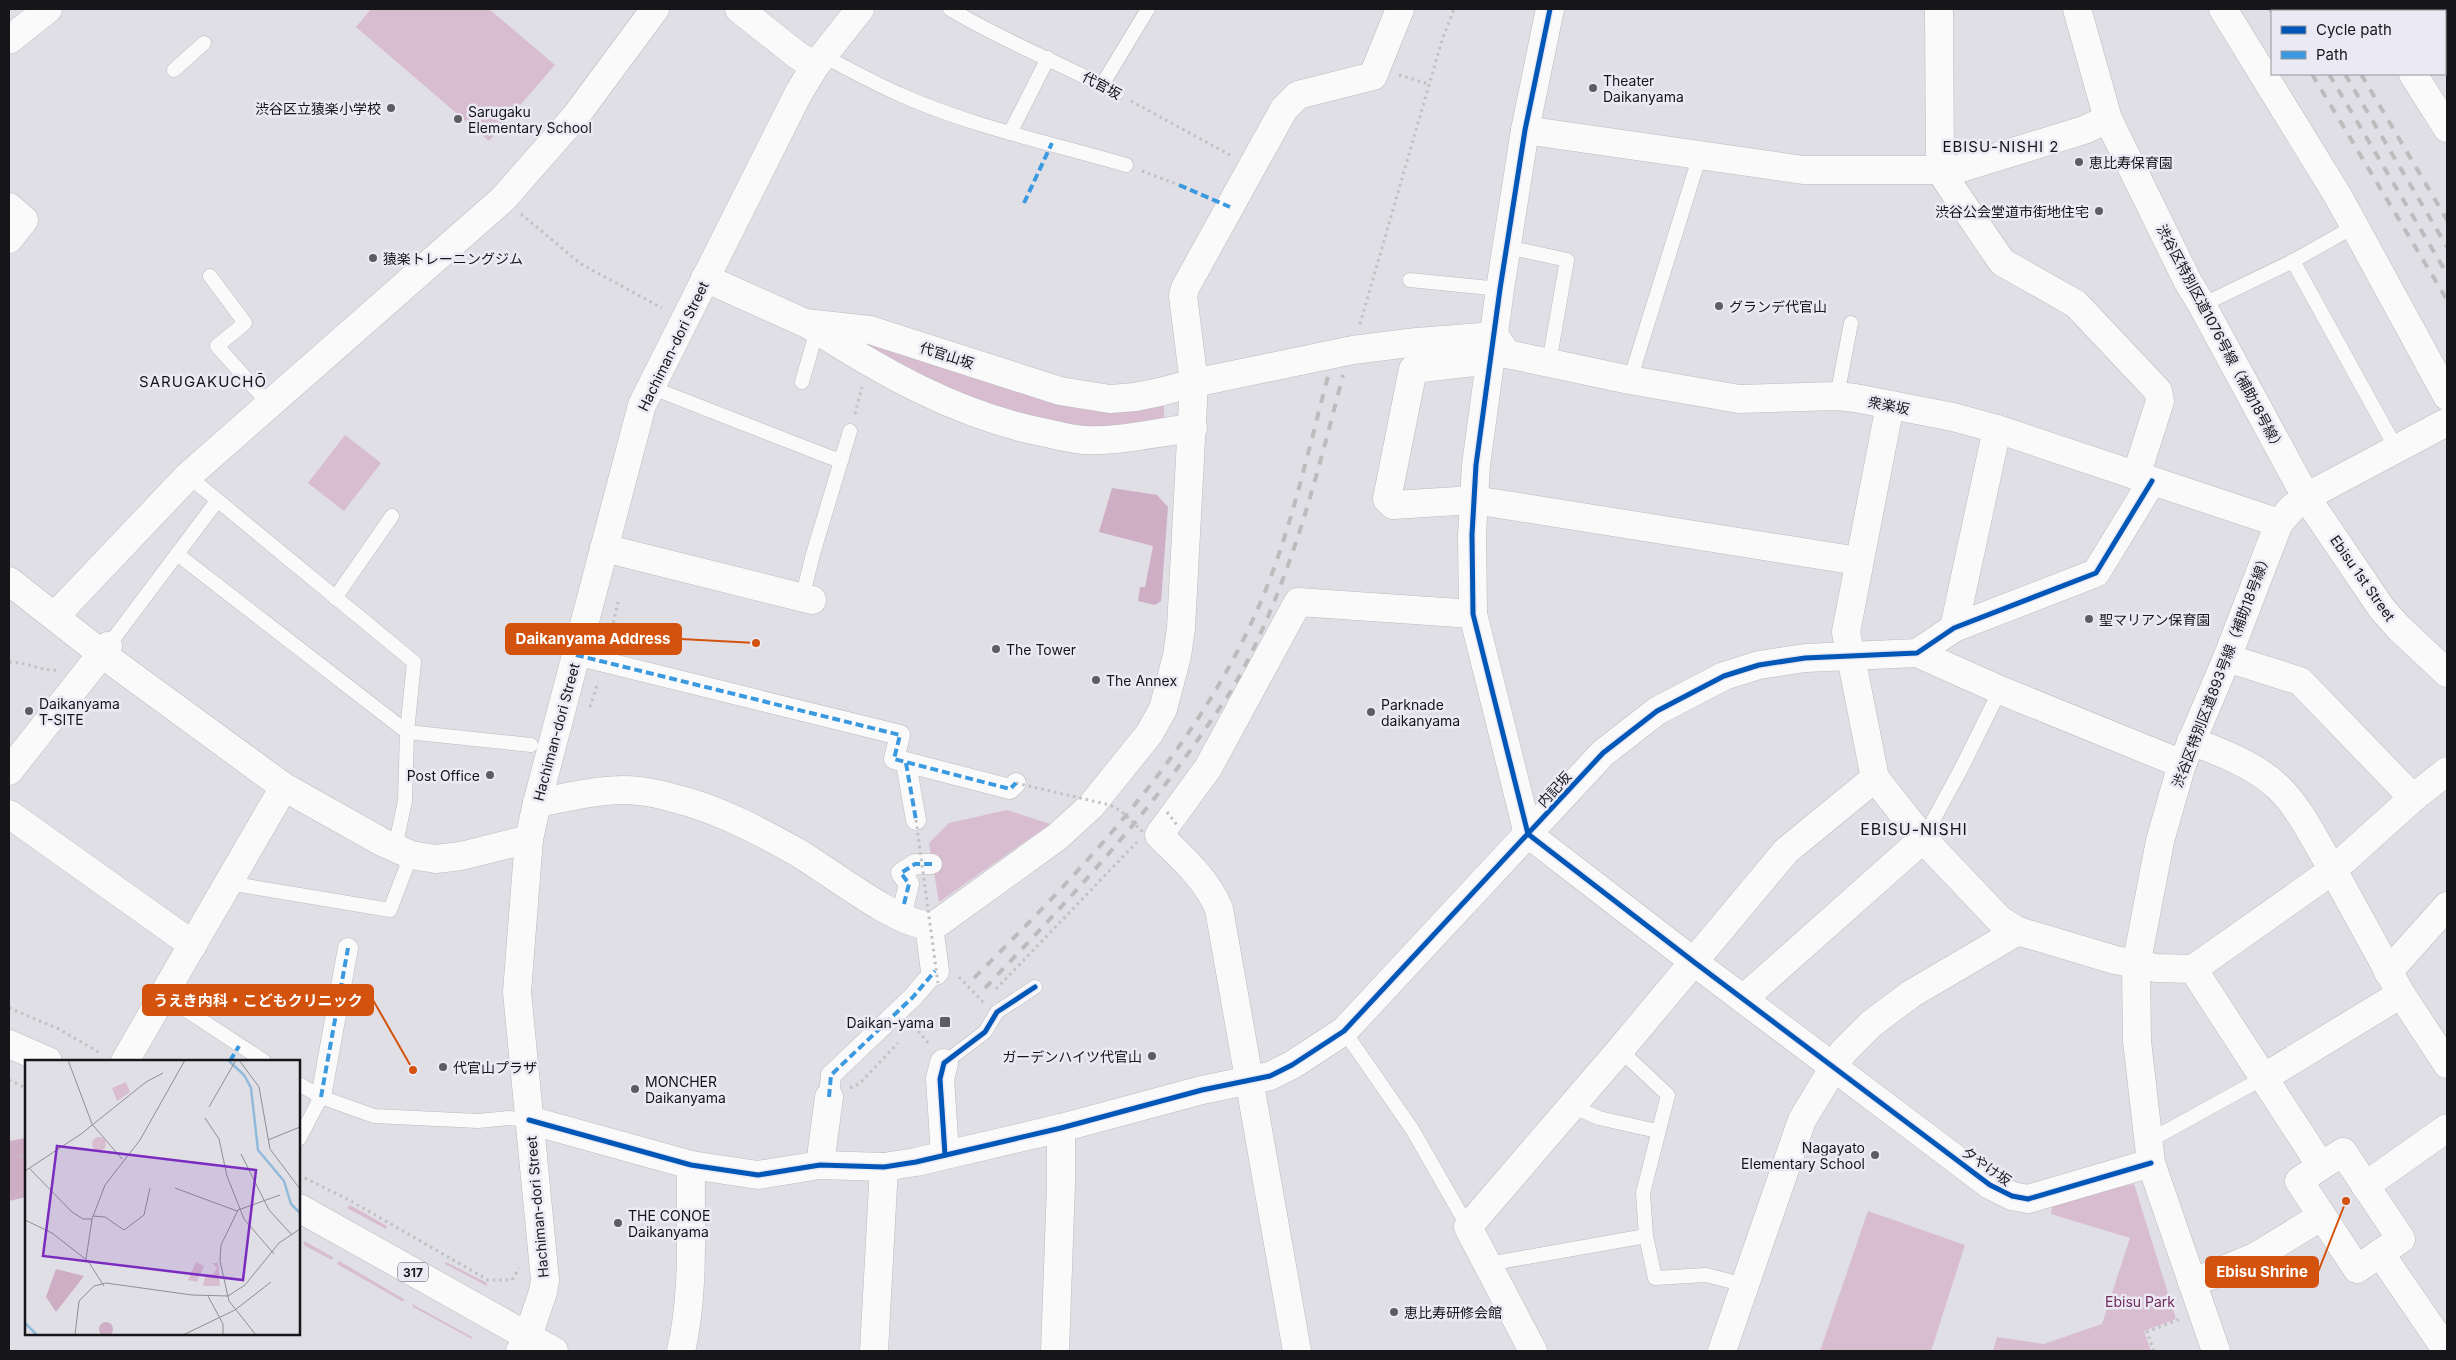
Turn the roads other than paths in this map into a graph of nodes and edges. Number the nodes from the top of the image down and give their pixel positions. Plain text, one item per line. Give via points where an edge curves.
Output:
1 (48, 9) edge
2 (655, 9) edge
3 (739, 9) edge
4 (860, 9) edge
5 (950, 9) edge
6 (1148, 9) edge
7 (1400, 9) edge
8 (1550, 9) edge
9 (1939, 9) edge
10 (2077, 9) edge
11 (2222, 9) edge
12 (9, 40) edge
13 (204, 43) dead end
14 (1048, 58) junction
15 (818, 61) junction
16 (174, 70) dead end
17 (2414, 75) edge
18 (1102, 86) junction
19 (1117, 93) road end
20 (2108, 118) junction
21 (2447, 128) edge
22 (1525, 130) junction
23 (1010, 133) junction
24 (1700, 156) junction
25 (1126, 165) road end
26 (1940, 170) junction
27 (9, 207) edge
28 (2355, 226) junction
29 (9, 239) edge
30 (1507, 247) junction
31 (2293, 261) junction
32 (210, 276) dead end
33 (705, 278) junction
34 (1410, 280) dead end
35 (1500, 289) junction
36 (2202, 305) junction
37 (1851, 323) dead end
38 (811, 327) junction
39 (1494, 348) junction
40 (1549, 363) junction
41 (1630, 380) junction
42 (802, 382) dead end
43 (1194, 383) junction
44 (650, 387) junction
45 (1837, 396) junction
46 (2447, 396) edge
47 (269, 404) junction
48 (1890, 405) junction
49 (2447, 422) edge
50 (1193, 428) junction
51 (1998, 429) junction
52 (850, 430) road end
53 (2396, 448) junction
54 (842, 459) junction
55 (188, 476) junction
56 (2144, 479) junction
57 (2306, 497) junction
58 (1474, 500) junction
59 (217, 501) junction
60 (392, 516) dead end
61 (2278, 523) junction
62 (604, 548) junction
63 (177, 554) junction
64 (1858, 561) junction
65 (9, 581) edge
66 (335, 598) junction
67 (807, 599) joint
68 (1472, 614) junction
69 (55, 616) junction
70 (1954, 628) junction
71 (1917, 653) junction
72 (576, 655) junction
73 (1851, 655) junction
74 (99, 656) junction
75 (2227, 658) junction
76 (2447, 673) edge
77 (2000, 690) junction
78 (407, 732) junction
79 (531, 745) dead end
80 (2186, 752) junction
81 (906, 763) junction
82 (9, 771) edge
83 (2447, 771) edge
84 (1875, 778) junction
85 (1016, 783) road end
86 (284, 787) junction
87 (2413, 798) junction
88 (538, 803) junction
89 (9, 814) edge
90 (916, 820) road end
91 (1528, 834) junction
92 (529, 839) junction
93 (1922, 839) junction
94 (403, 852) junction
95 (932, 864) dead end
96 (2332, 870) junction
97 (228, 884) junction
98 (904, 904) dead end
99 (2447, 906) edge
100 (929, 926) junction
101 (2018, 931) junction
102 (193, 945) junction
103 (348, 948) dead end
104 (1694, 962) junction
105 (2136, 966) junction
106 (2193, 969) junction
107 (937, 977) joint
108 (2394, 983) junction
109 (1035, 987) dead end
110 (164, 995) junction
111 (1743, 1000) junction
112 (1344, 1031) junction
113 (9, 1044) edge
114 (1620, 1050) junction
115 (116, 1059) edge
116 (46, 1060) edge
117 (262, 1060) edge
118 (944, 1063) joint
119 (2447, 1064) edge
120 (1834, 1065) junction
121 (2263, 1078) junction
122 (1250, 1081) junction
123 (300, 1085) edge
124 (321, 1097) junction
125 (829, 1097) joint
126 (1572, 1106) junction
127 (529, 1120) junction
128 (1061, 1128) junction
129 (2447, 1128) edge
130 (1657, 1132) junction
131 (300, 1137) edge
132 (2149, 1153) junction
133 (945, 1155) junction
134 (691, 1165) junction
135 (820, 1165) junction
136 (2321, 1166) junction
137 (884, 1167) junction
138 (2365, 1186) junction
139 (300, 1209) edge
140 (2322, 1216) junction
141 (1468, 1226) junction
142 (1646, 1236) junction
143 (2380, 1253) junction
144 (1488, 1264) junction
145 (2192, 1283) junction
146 (1745, 1286) junction
147 (524, 1343) edge
148 (554, 1351) edge
149 (681, 1351) edge
150 (874, 1351) edge
151 (1055, 1351) edge
152 (1296, 1351) edge
153 (1533, 1351) edge
154 (1722, 1351) edge
155 (2216, 1351) edge
156 (2447, 1351) edge

1 - 12 street
2 - 47 street via 581,109 503,199
3 - 15 street via 797,55
4 - 15 street, Hachiman-dori Street
5 - 14 lane, 代官坂 via 978,26
6 - 18 lane
7 - 43 street via 1373,76 1298,95 1284,109 1185,288 1183,296
8 - 22 street
9 - 26 street
10 - 20 street, 渋谷区特別区道1076号線（補助18号線）
11 - 28 street
13 - 16 lane
14 - 18 lane, 代官坂
14 - 23 lane
15 - 23 lane via 901,95
15 - 33 street, Hachiman-dori Street
17 - 21 street
18 - 19 lane, 代官坂
20 - 26 street via 2084,130 1958,169
20 - 36 street, 渋谷区特別区道1076号線（補助18号線）
22 - 24 street
22 - 30 street
23 - 25 lane
24 - 26 street via 1803,170
24 - 41 lane
26 - 56 street via 2002,262 2076,304 2158,391 2160,401
27 - 29 street via 24,220
28 - 31 lane
28 - 46 street
30 - 35 street
30 - 40 lane via 1567,260
31 - 36 lane
31 - 53 lane
32 - 47 lane via 245,323 217,346
33 - 38 street, 代官山坂
33 - 44 street, Hachiman-dori Street
34 - 35 lane
35 - 39 street
36 - 57 street, 渋谷区特別区道1076号線（補助18号線）
37 - 45 lane
38 - 42 lane
38 - 43 street, 代官山坂 via 870,330 1060,391 1085,396 1110,399 1136,397
38 - 50 street via 855,356 949,404 1007,425 1081,440
39 - 40 street, 衆楽坂
39 - 43 street, 代官山坂 via 1417,342 1352,350
39 - 58 street via 1476,465
39 - 58 street via 1413,368 1387,498 1393,505
40 - 41 street, 衆楽坂
41 - 45 street, 衆楽坂 via 1739,399
43 - 50 street
44 - 54 lane via 832,458
44 - 62 street, Hachiman-dori Street via 636,423
45 - 48 street, 衆楽坂
47 - 55 street
48 - 51 street, 衆楽坂
48 - 64 street
49 - 53 street, 渋谷区特別区道893号線（補助18号線）
50 - 100 street via 1177,656 1168,696 1153,727 1081,817 964,906
51 - 56 street, 衆楽坂
51 - 70 street
52 - 54 lane
53 - 57 street, 渋谷区特別区道893号線（補助18号線）
54 - 67 lane via 813,554
55 - 59 lane
55 - 69 street
56 - 61 street, 衆楽坂
56 - 70 street via 2096,573
57 - 61 street, 渋谷区特別区道893号線（補助18号線）
57 - 76 street, Ebisu 1st Street via 2382,609
58 - 64 street
58 - 68 street
59 - 63 lane
59 - 66 lane
60 - 66 lane
61 - 75 street, 渋谷区特別区道893号線（補助18号線）
62 - 67 street
62 - 72 street, Hachiman-dori Street
63 - 74 lane
63 - 78 lane
64 - 73 street via 1846,632
65 - 69 street
66 - 78 lane via 414,662
68 - 91 street
68 - 122 street via 1298,602 1208,768 1159,835 1196,872 1212,893 1218,909
69 - 74 street
70 - 71 street
71 - 73 street, 内記坂
71 - 77 street
72 - 81 street via 900,736 894,760
72 - 88 street, Hachiman-dori Street
73 - 84 street
73 - 91 street, 内記坂 via 1759,665 1724,676 1687,694 1650,716 1603,753
74 - 82 street
74 - 86 street
75 - 80 street, 渋谷区特別区道893号線（補助18号線）
75 - 87 street via 2300,681
77 - 80 street
77 - 93 lane
78 - 79 lane
78 - 94 lane
80 - 96 street via 2213,749 2258,772 2280,788
80 - 105 street, 渋谷区特別区道893号線（補助18号線） via 2160,842
81 - 85 street via 1010,788
81 - 90 street
83 - 87 street
84 - 93 street
84 - 104 street via 1786,851
86 - 94 street
86 - 97 street
87 - 96 street
88 - 92 street, Hachiman-dori Street
88 - 100 street via 618,790 640,791 693,804 762,834 873,901 911,921
89 - 102 street
91 - 104 street, 夕やけ坂
91 - 112 street, 内記坂
92 - 94 street via 449,858 423,858
92 - 127 street, Hachiman-dori Street via 517,975
93 - 101 street via 2000,920
93 - 111 street
94 - 97 lane via 390,910
95 - 98 street via 915,864 901,873 909,884
96 - 106 street
96 - 108 street
97 - 102 street
99 - 108 street
100 - 107 street
101 - 105 street
101 - 120 street via 1911,994 1871,1024
102 - 110 street
103 - 124 street
104 - 111 street, 夕やけ坂
104 - 114 street
105 - 106 street
105 - 132 street, 渋谷区特別区道893号線（補助18号線） via 2137,1041
106 - 121 street
107 - 125 street via 832,1074
108 - 119 street
108 - 121 street
109 - 118 lane via 997,1012 985,1032
110 - 115 street
110 - 117 lane
111 - 120 street, 夕やけ坂
112 - 122 street, 内記坂 via 1292,1065
112 - 141 lane via 1412,1129
113 - 116 street
114 - 126 street
114 - 130 lane via 1668,1095
118 - 133 street via 940,1079
120 - 132 street, 夕やけ坂 via 1990,1185 2012,1196 2028,1199
120 - 146 street via 1802,1120
121 - 132 lane
121 - 136 street
122 - 128 street, 内記坂 via 1202,1090
122 - 152 street
123 - 124 lane
124 - 127 lane via 374,1116
124 - 131 lane
125 - 135 street
126 - 130 lane via 1599,1118
126 - 141 street
127 - 134 street, 内記坂
127 - 147 street, Hachiman-dori Street via 545,1280
128 - 133 street, 内記坂
128 - 151 street
129 - 138 street
130 - 142 lane via 1643,1193
132 - 145 street, 渋谷区特別区道893号線（補助18号線）
133 - 137 street, 内記坂
134 - 135 street, 内記坂 via 758,1174
134 - 149 street via 690,1280
135 - 137 street, 内記坂
136 - 138 street via 2343,1152
136 - 140 street via 2300,1180
137 - 150 street
138 - 143 street via 2401,1239
139 - 147 street, 317
140 - 143 street via 2357,1269
140 - 145 street via 2255,1257
141 - 144 street
142 - 144 lane
142 - 146 lane via 1655,1278 1706,1275
143 - 156 street
144 - 153 street
145 - 155 street, 渋谷区特別区道893号線（補助18号線）
146 - 154 street
147 - 148 street, 317

